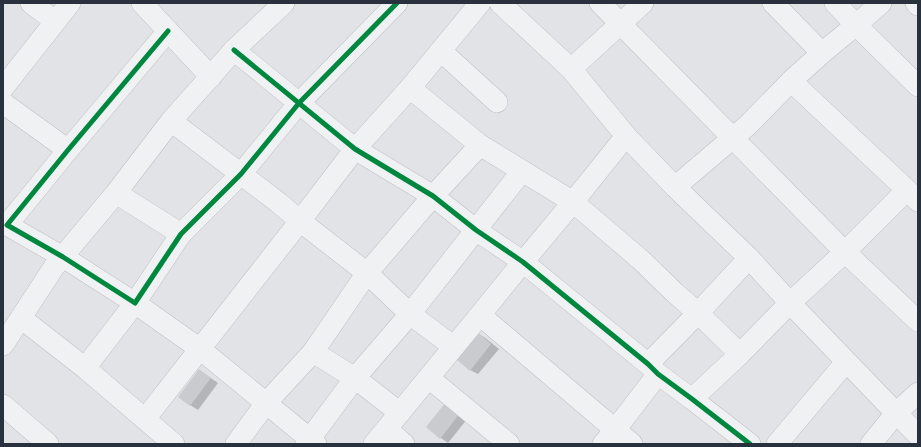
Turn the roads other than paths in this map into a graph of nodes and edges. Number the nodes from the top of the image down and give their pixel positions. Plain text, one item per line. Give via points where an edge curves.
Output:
1 (31, 3) edge
2 (70, 3) edge
3 (142, 3) edge
4 (284, 3) edge
5 (397, 3) edge
6 (480, 3) edge
7 (500, 3) edge
8 (600, 3) edge
9 (643, 3) edge
10 (773, 3) edge
11 (835, 3) edge
12 (881, 3) edge
13 (55, 21) junction
14 (620, 24) junction
15 (856, 25) junction
16 (168, 31) junction
17 (234, 50) junction
18 (441, 51) junction
19 (822, 53) junction
20 (571, 70) junction
21 (211, 77) junction
22 (791, 81) junction
23 (918, 86) edge
24 (3, 88) edge
25 (410, 88) junction
26 (497, 102) dead end
27 (3, 103) edge
28 (299, 103) junction
29 (171, 121) junction
30 (626, 136) junction
31 (733, 137) junction
32 (480, 145) junction
33 (355, 149) junction
34 (68, 150) junction
35 (522, 171) junction
36 (241, 174) junction
37 (675, 186) junction
38 (116, 193) junction
39 (912, 195) edge
40 (433, 196) junction
41 (573, 202) junction
42 (300, 221) junction
43 (5, 223) edge
44 (476, 230) junction
45 (180, 234) junction
46 (845, 252) junction
47 (63, 257) junction
48 (749, 258) junction
49 (522, 262) junction
50 (367, 273) junction
51 (135, 303) junction
52 (790, 304) junction
53 (698, 313) junction
54 (410, 314) junction
55 (480, 316) junction
56 (21, 318) junction
57 (918, 321) edge
58 (3, 345) edge
59 (454, 347) junction
60 (200, 349) junction
61 (313, 352) junction
62 (740, 354) junction
63 (846, 362) junction
64 (85, 368) junction
65 (653, 369) junction
66 (355, 378) junction
67 (430, 378) junction
68 (918, 393) edge
69 (692, 399) junction
70 (266, 403) junction
71 (3, 405) edge
72 (400, 412) junction
73 (896, 413) junction
74 (145, 419) junction
75 (918, 434) edge
76 (381, 436) edge
77 (609, 437) edge
78 (311, 442) edge
79 (48, 444) edge
80 (174, 444) edge
81 (236, 444) edge
82 (404, 444) edge
83 (509, 444) edge
84 (632, 444) edge
85 (750, 444) edge
86 (777, 444) edge
87 (871, 444) edge

1 - 13 street
2 - 13 street
3 - 16 street
4 - 17 street
5 - 28 street
6 - 18 street
7 - 20 street
8 - 14 street
9 - 14 street
10 - 19 street
11 - 15 street
12 - 15 street
13 - 24 street
14 - 20 street
14 - 31 street
15 - 19 street
15 - 23 street
16 - 21 street
16 - 34 street
17 - 21 street
17 - 28 street
18 - 25 street
18 - 26 street
19 - 22 street
20 - 30 street
21 - 29 street
22 - 31 street
22 - 39 street
25 - 32 street
25 - 33 street
27 - 34 street
28 - 33 street
28 - 36 street
29 - 36 street
29 - 38 street
30 - 37 street
30 - 41 street
31 - 37 street
31 - 46 street
32 - 35 street
32 - 40 street
33 - 40 street
33 - 42 street
34 - 43 street
35 - 41 street
35 - 44 street
36 - 42 street
36 - 45 street
37 - 48 street
38 - 45 street
38 - 47 street
39 - 46 street
40 - 44 street
40 - 50 street
41 - 49 street
41 - 53 street
42 - 50 street
42 - 60 street
43 - 47 street
44 - 49 street
44 - 54 street
45 - 51 street
46 - 52 street
46 - 57 street
47 - 51 street
47 - 56 street
48 - 52 street
48 - 53 street
49 - 55 street
49 - 65 street
50 - 54 street
50 - 61 street
51 - 60 street
51 - 64 street
52 - 62 street
52 - 63 street
53 - 62 street
53 - 65 street
54 - 59 street
54 - 66 street
55 - 59 street
55 - 77 street
56 - 58 street
56 - 64 street
59 - 67 street
60 - 70 street
60 - 74 street
61 - 66 street
61 - 70 street
62 - 69 street
63 - 73 street
63 - 86 street
64 - 74 street
65 - 69 street
65 - 77 street
66 - 72 street
66 - 78 street
67 - 72 street
67 - 83 street
68 - 73 street
69 - 85 street
70 - 78 street
70 - 81 street
71 - 79 street
72 - 76 street
73 - 75 street
73 - 87 street
74 - 80 street
76 - 82 street
77 - 84 street

